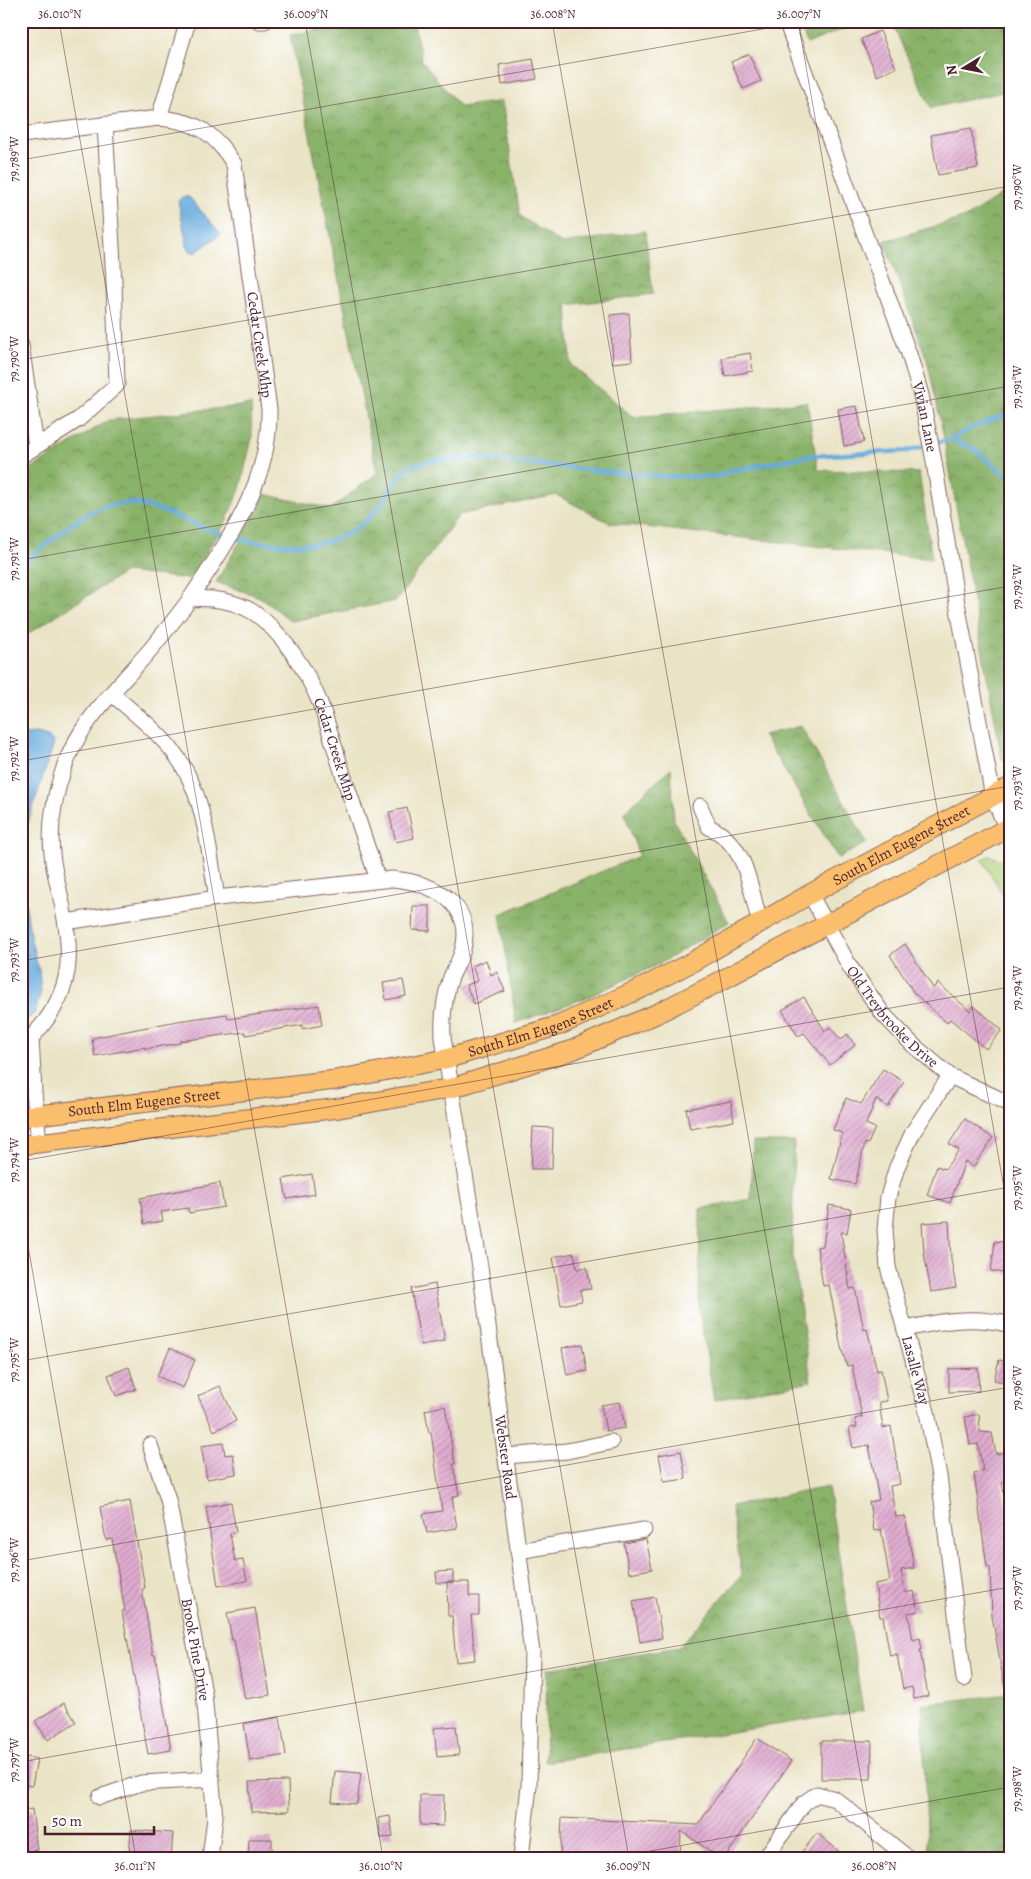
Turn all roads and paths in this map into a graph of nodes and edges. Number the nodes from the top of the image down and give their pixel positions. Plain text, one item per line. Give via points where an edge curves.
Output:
1 (188, 21) edge
2 (259, 21) edge
3 (265, 21) edge
4 (786, 21) edge
5 (159, 118) junction
6 (105, 124) junction
7 (21, 135) edge
8 (21, 345) edge
9 (36, 446) junction
10 (21, 456) edge
11 (190, 599) junction
12 (112, 694) junction
13 (1010, 787) edge
14 (993, 797) junction
15 (700, 806) dead end
16 (1008, 828) edge
17 (378, 880) junction
18 (810, 894) junction
19 (217, 898) junction
20 (66, 922) junction
21 (760, 923) junction
22 (826, 924) junction
23 (26, 1036) edge
24 (446, 1059) junction
25 (950, 1076) junction
26 (452, 1088) junction
27 (1010, 1104) edge
28 (28, 1116) edge
29 (30, 1144) edge
30 (1010, 1325) edge
31 (906, 1329) junction
32 (611, 1442) dead end
33 (150, 1445) dead end
34 (506, 1456) junction
35 (644, 1530) dead end
36 (518, 1551) junction
37 (964, 1680) dead end
38 (212, 1779) junction
39 (100, 1797) dead end
40 (908, 1857) edge
41 (210, 1858) edge
42 (521, 1858) edge
43 (766, 1858) edge

1 - 5 street
2 - 3 street
4 - 14 street, Vivian Lane via 910,354 921,394
5 - 6 street, Cedar Creek Mhp
5 - 11 street, Cedar Creek Mhp via 179,120 204,130 223,147 234,164 269,409 266,449 256,484 216,559
6 - 7 street, Cedar Creek Mhp
6 - 9 street via 117,385 79,419
8 - 9 street
9 - 10 street
11 - 12 street, Cedar Creek Mhp
11 - 17 street, Cedar Creek Mhp via 219,600 252,612 296,657 320,703
12 - 19 street via 171,749 190,777 199,801
12 - 20 street, Cedar Creek Mhp via 75,740 57,796 52,854
13 - 14 main road, South Elm Eugene Street
14 - 16 street, Vivian Lane
14 - 18 main road, South Elm Eugene Street
15 - 21 street via 709,827 722,833 738,852
16 - 22 main road, South Elm Eugene Street
17 - 19 street
17 - 24 street via 406,880 438,891 454,904 464,923 463,950 450,978 444,1003
18 - 21 main road, South Elm Eugene Street
18 - 22 street, Old Treybrooke Drive
19 - 20 street
20 - 23 street, Cedar Creek Mhp via 69,961 64,984 52,1014
21 - 24 main road, South Elm Eugene Street via 644,987 560,1025
22 - 25 street, Old Treybrooke Drive via 850,967 883,1014
22 - 26 main road, South Elm Eugene Street via 656,1014 570,1051
23 - 28 street, Cedar Creek Mhp
24 - 26 street, Webster Road
24 - 28 main road, South Elm Eugene Street via 336,1080
25 - 27 street, Old Treybrooke Drive
25 - 31 street, Lasalle Way via 913,1132 896,1167 888,1197 888,1267
26 - 29 main road, South Elm Eugene Street via 340,1108
26 - 34 street, Webster Road
28 - 29 street, Cedar Creek Mhp
30 - 31 street via 949,1320
31 - 37 street, Lasalle Way via 939,1476
32 - 34 street via 568,1451
33 - 38 street, Brook Pine Drive via 168,1499 204,1693
34 - 36 street, Webster Road
35 - 36 street
36 - 42 street, Webster Road via 532,1652 529,1786
38 - 39 street via 141,1784
38 - 41 street, Brook Pine Drive via 215,1818
40 - 43 street via 835,1798 817,1794 804,1804

